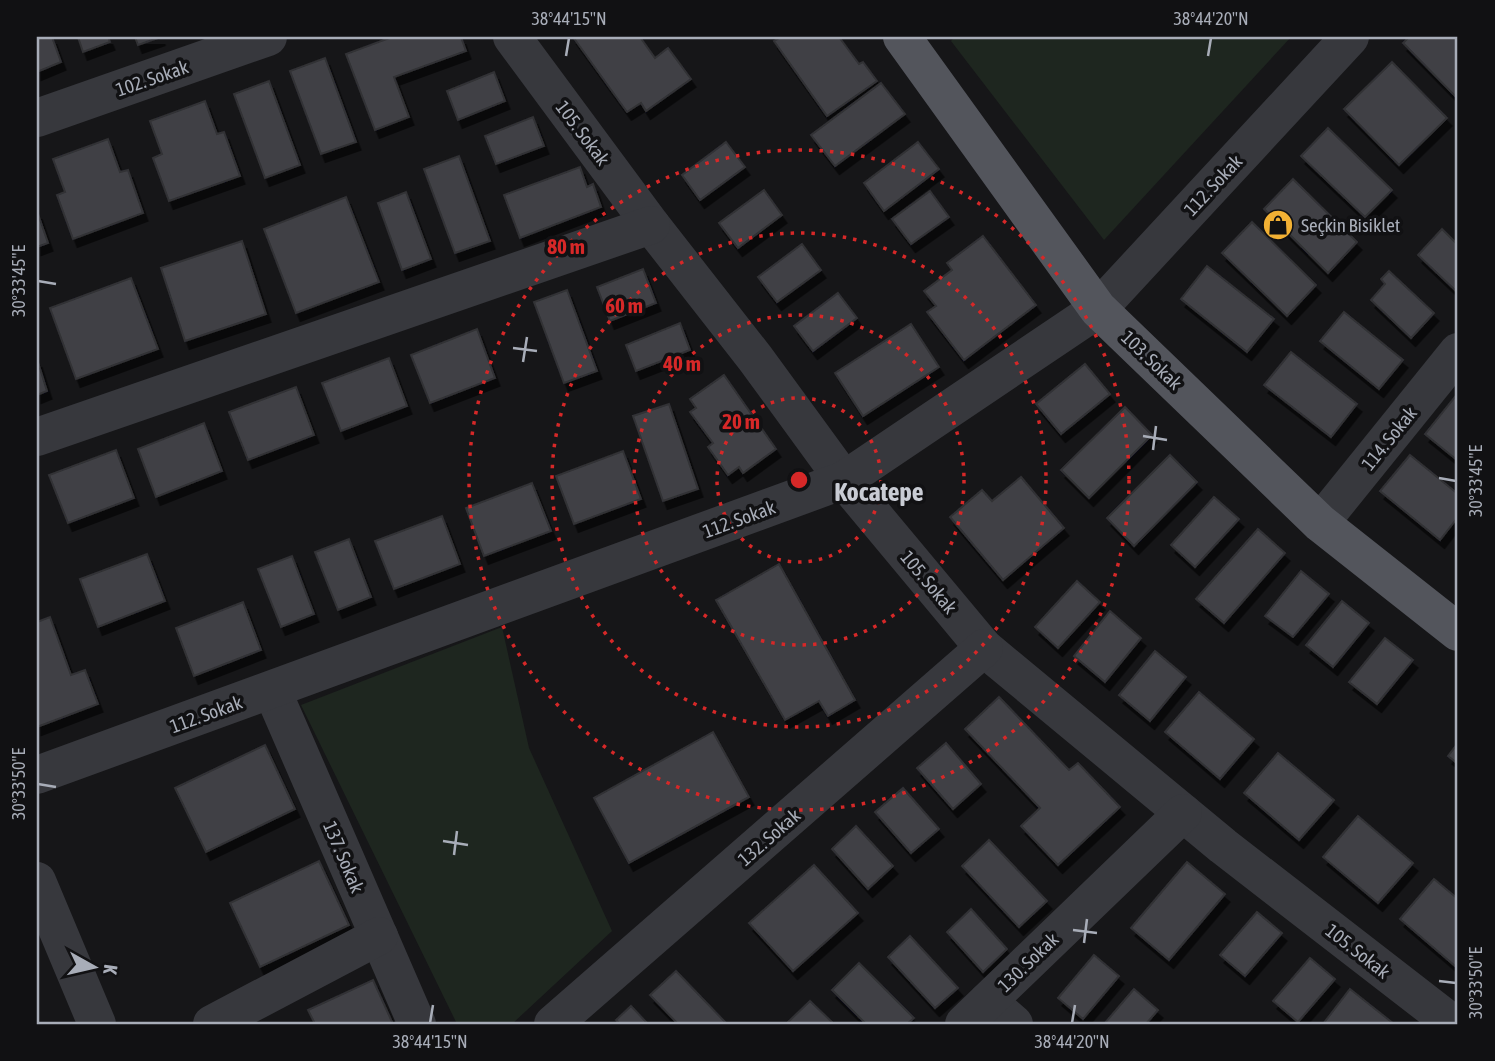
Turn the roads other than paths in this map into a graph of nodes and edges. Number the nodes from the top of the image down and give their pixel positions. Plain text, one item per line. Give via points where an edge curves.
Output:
1 (268, 37) edge
2 (512, 37) edge
3 (902, 37) edge
4 (1350, 37) edge
5 (37, 118) edge
6 (651, 225) junction
7 (1098, 309) junction
8 (1458, 352) edge
9 (37, 437) edge
10 (844, 480) junction
11 (1320, 523) junction
12 (1458, 632) edge
13 (984, 648) junction
14 (272, 690) junction
15 (37, 775) edge
16 (1183, 813) junction
17 (37, 881) edge
18 (379, 936) junction
19 (989, 1017) edge
20 (97, 1024) edge
21 (212, 1024) edge
22 (417, 1024) edge
23 (553, 1024) edge
24 (1453, 1024) edge

1 - 5 street, 102. Sokak
2 - 6 street, 105. Sokak
3 - 7 main road, 103. Sokak
4 - 7 street, 112. Sokak
6 - 9 street
6 - 10 street, 105. Sokak
7 - 10 street, 112. Sokak
7 - 11 main road, 103. Sokak
8 - 11 street, 114. Sokak
10 - 13 street, 105. Sokak
10 - 14 street, 112. Sokak
11 - 12 main road, 103. Sokak
13 - 16 street, 105. Sokak
13 - 23 street, 132. Sokak
14 - 15 street, 112. Sokak
14 - 18 street, 137. Sokak
16 - 19 street, 130. Sokak
16 - 24 street, 105. Sokak
17 - 20 street
18 - 21 street
18 - 22 street, 137. Sokak

